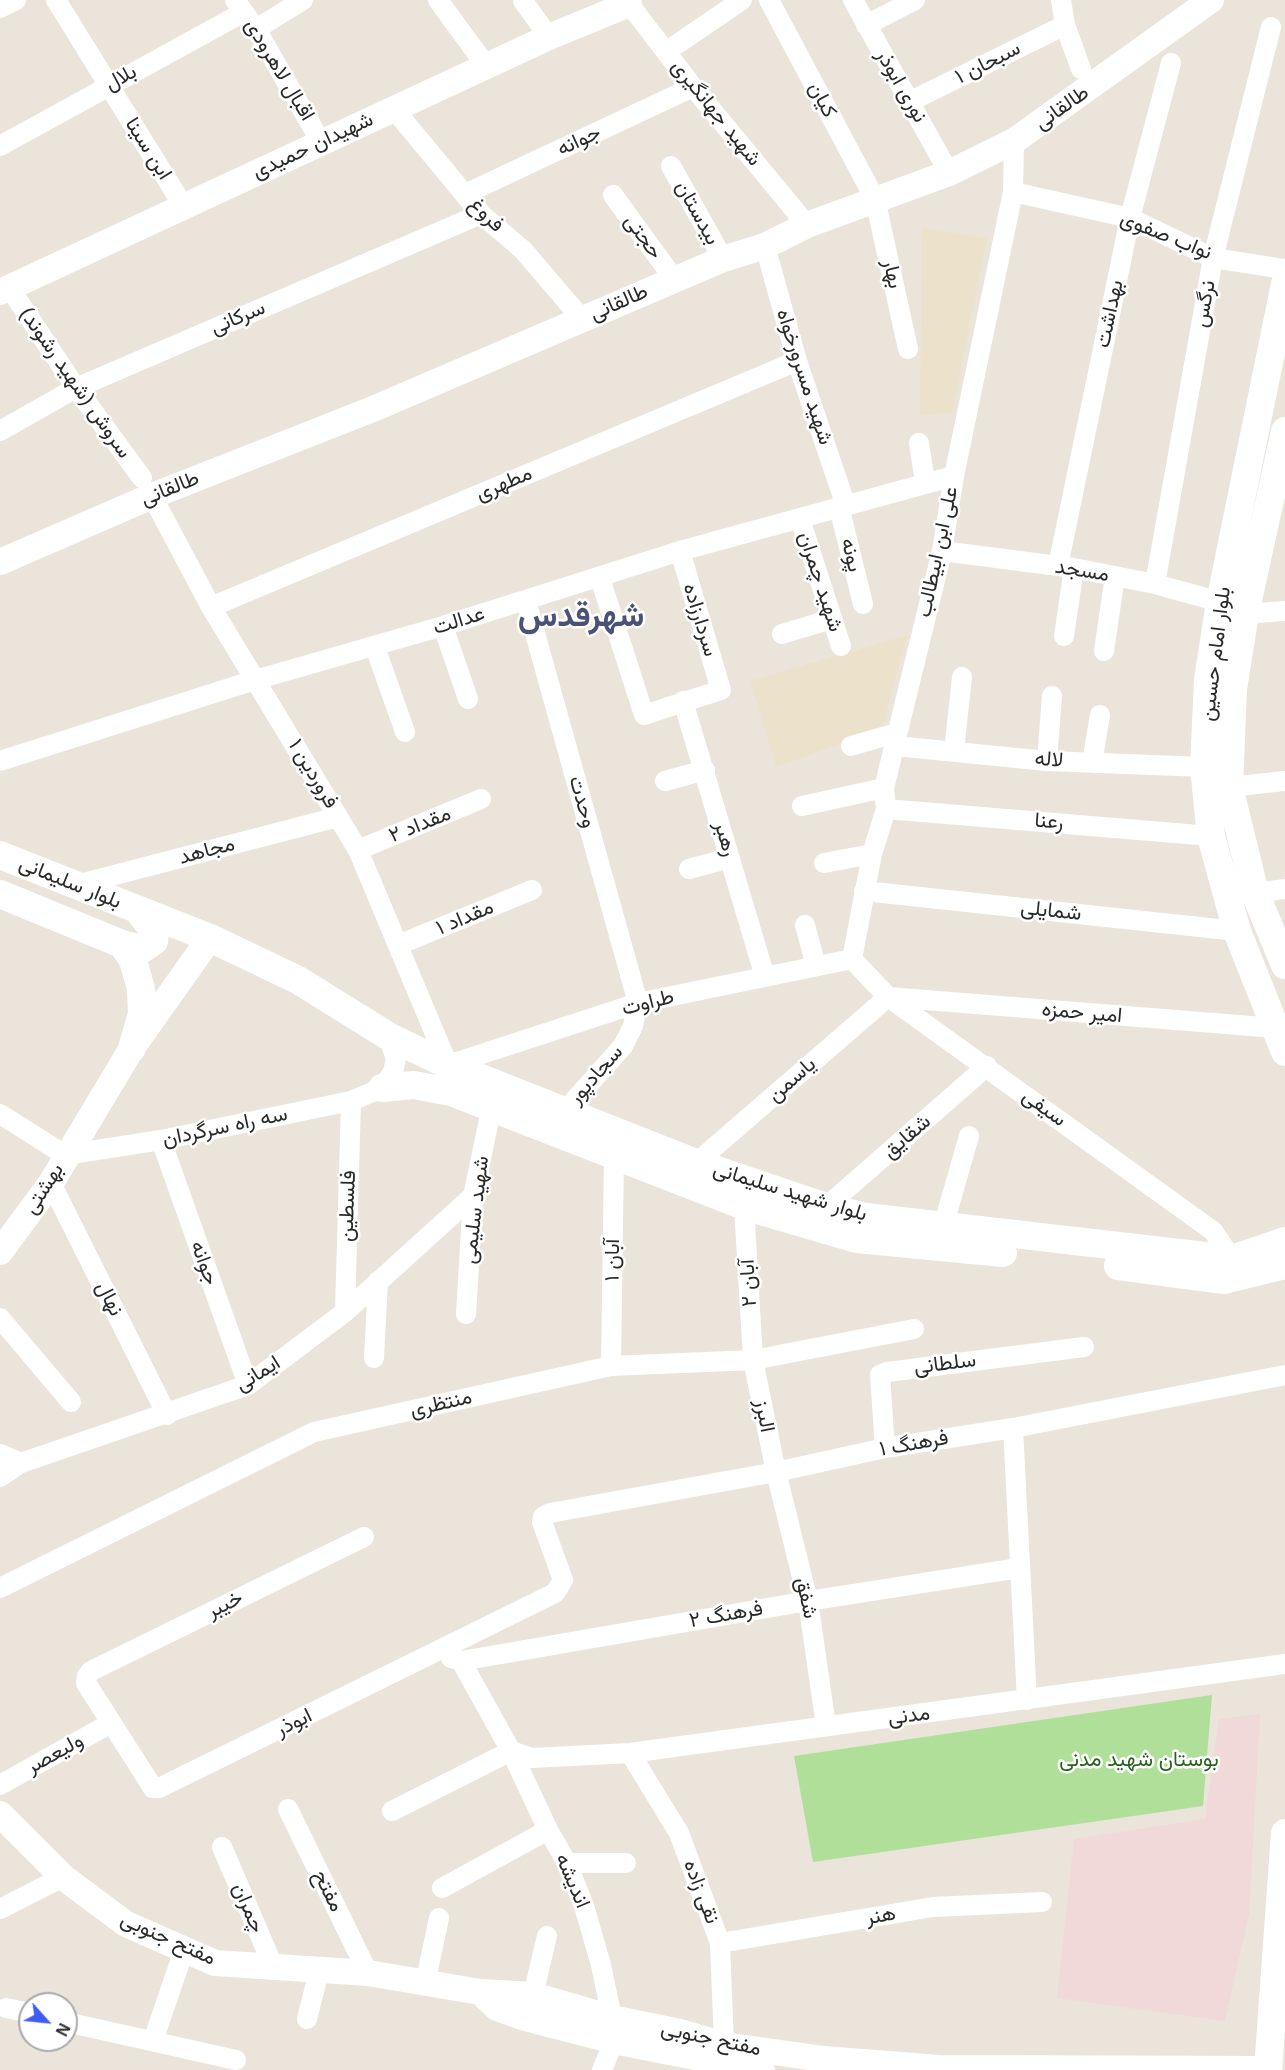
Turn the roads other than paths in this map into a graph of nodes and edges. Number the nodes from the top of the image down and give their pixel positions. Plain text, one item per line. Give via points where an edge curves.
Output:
1 (16, 0) edge
2 (56, 0) edge
3 (303, 0) edge
4 (438, 0) edge
5 (742, 0) edge
6 (769, 0) edge
7 (853, 0) edge
8 (915, 0) edge
9 (1061, 0) edge
10 (523, 1) edge
11 (627, 2) edge
12 (1202, 3) edge
13 (240, 6) edge
14 (0, 8) edge
15 (866, 25) junction
16 (1065, 25) junction
17 (1271, 27) dead end
18 (256, 28) junction
19 (549, 36) junction
20 (667, 51) junction
21 (1171, 63) dead end
22 (487, 67) junction
23 (1081, 69) dead end
24 (108, 84) junction
25 (693, 87) junction
26 (911, 101) junction
27 (393, 108) junction
28 (1014, 141) junction
29 (321, 142) junction
30 (0, 146) edge
31 (671, 166) dead end
32 (949, 173) junction
33 (1013, 192) junction
34 (465, 194) junction
35 (613, 195) dead end
36 (875, 200) junction
37 (184, 207) junction
38 (481, 214) junction
39 (1130, 218) junction
40 (807, 225) junction
41 (765, 246) junction
42 (1213, 258) junction
43 (723, 259) junction
44 (1285, 269) edge
45 (674, 279) junction
46 (1285, 284) edge
47 (4, 289) edge
48 (582, 319) junction
49 (908, 349) dead end
50 (797, 361) junction
51 (75, 388) junction
52 (0, 431) edge
53 (1285, 431) edge
54 (920, 443) dead end
55 (954, 476) junction
56 (925, 482) junction
57 (147, 487) junction
58 (843, 507) junction
59 (800, 519) junction
60 (680, 551) junction
61 (942, 551) junction
62 (0, 562) edge
63 (1066, 567) junction
64 (1115, 576) junction
65 (600, 578) junction
66 (1155, 584) junction
67 (526, 601) junction
68 (863, 604) dead end
69 (211, 607) junction
70 (1233, 608) junction
71 (1285, 611) edge
72 (832, 619) junction
73 (443, 626) junction
74 (782, 634) dead end
75 (1064, 636) dead end
76 (841, 646) dead end
77 (375, 647) junction
78 (1104, 651) dead end
79 (962, 677) dead end
80 (255, 680) junction
81 (1052, 696) dead end
82 (468, 699) dead end
83 (683, 701) junction
84 (1100, 715) dead end
85 (405, 732) dead end
86 (896, 740) junction
87 (851, 746) dead end
88 (954, 751) junction
89 (0, 761) edge
90 (1047, 761) junction
91 (1092, 763) junction
92 (1204, 767) junction
93 (705, 770) junction
94 (1285, 780) edge
95 (665, 781) dead end
96 (1229, 787) junction
97 (884, 788) junction
98 (481, 799) dead end
99 (802, 806) dead end
100 (886, 809) junction
101 (338, 817) junction
102 (1211, 836) junction
103 (358, 850) junction
104 (872, 854) junction
105 (0, 855) edge
106 (730, 858) junction
107 (824, 863) dead end
108 (689, 869) dead end
109 (76, 885) junction
110 (1285, 889) edge
111 (532, 890) dead end
112 (864, 891) junction
113 (1256, 893) junction
114 (0, 894) edge
115 (140, 913) junction
116 (805, 925) dead end
117 (1238, 932) junction
118 (210, 938) junction
119 (122, 944) junction
120 (398, 945) junction
121 (852, 959) junction
122 (1285, 965) edge
123 (816, 966) junction
124 (765, 977) junction
125 (888, 997) junction
126 (638, 1003) junction
127 (388, 1036) junction
128 (1280, 1040) edge
129 (132, 1048) junction
130 (448, 1065) junction
131 (987, 1066) junction
132 (382, 1088) junction
133 (351, 1101) junction
134 (492, 1106) junction
135 (564, 1112) junction
136 (0, 1114) edge
137 (969, 1136) dead end
138 (160, 1140) junction
139 (65, 1155) junction
140 (614, 1155) junction
141 (696, 1163) junction
142 (51, 1183) junction
143 (473, 1196) junction
144 (744, 1206) junction
145 (826, 1207) junction
146 (943, 1227) junction
147 (1285, 1241) edge
148 (0, 1252) edge
149 (1232, 1259) junction
150 (1285, 1265) edge
151 (378, 1281) junction
152 (345, 1312) junction
153 (466, 1314) dead end
154 (0, 1318) edge
155 (914, 1329) dead end
156 (1084, 1347) dead end
157 (374, 1358) dead end
158 (753, 1360) junction
159 (611, 1365) junction
160 (1285, 1375) edge
161 (248, 1385) junction
162 (71, 1402) dead end
163 (167, 1414) junction
164 (1013, 1428) junction
165 (885, 1448) junction
166 (0, 1454) edge
167 (21, 1462) junction
168 (776, 1472) junction
169 (0, 1477) edge
170 (543, 1517) joint
171 (364, 1537) dead end
172 (1019, 1568) junction
173 (0, 1588) edge
174 (808, 1601) junction
175 (434, 1654) junction
176 (461, 1661) junction
177 (1285, 1664) edge
178 (1027, 1700) junction
179 (111, 1723) junction
180 (826, 1726) junction
181 (511, 1751) junction
182 (630, 1753) junction
183 (0, 1785) edge
184 (288, 1809) dead end
185 (392, 1811) dead end
186 (0, 1814) edge
187 (548, 1830) junction
188 (1285, 1833) edge
189 (222, 1847) dead end
190 (567, 1863) junction
191 (626, 1863) dead end
192 (63, 1877) junction
193 (442, 1888) dead end
194 (1042, 1902) dead end
195 (0, 1909) edge
196 (439, 1918) dead end
197 (547, 1935) dead end
198 (720, 1943) junction
199 (184, 1950) junction
200 (274, 1968) junction
201 (319, 1971) junction
202 (368, 1973) junction
203 (425, 1984) junction
204 (480, 1992) junction
205 (533, 1995) junction
206 (6, 2008) dead end
207 (18, 2010) edge
208 (307, 2019) dead end
209 (78, 2025) edge
210 (613, 2030) junction
211 (153, 2041) junction
212 (236, 2060) dead end
213 (724, 2061) edge
214 (939, 2069) edge
215 (1274, 2069) edge
216 (602, 2070) edge
217 (762, 2070) edge

1 - 14 street
2 - 24 street, ابن سینا
3 - 18 street
4 - 22 street
5 - 20 street
6 - 36 street, کیان
7 - 15 street, نوری ابوذر
8 - 15 street
9 - 16 street
10 - 19 street
11 - 19 street, شهیدان حمیدی
11 - 20 street, شهید جهانگیری
12 - 28 street, طالقانی
13 - 18 street, اقبال لاهرودی
13 - 24 street, بلال
15 - 26 street, نوری ابوذر
16 - 23 street
16 - 26 street, سبحان ۱
17 - 42 street, نرگس
18 - 29 street, اقبال لاهرودی
19 - 22 street, شهیدان حمیدی
20 - 25 street, شهید جهانگیری
21 - 39 street, بهداشت
22 - 27 street, شهیدان حمیدی
24 - 30 street, بلال
24 - 37 street, ابن سینا
25 - 34 street, جوانه
25 - 40 street, شهید جهانگیری
26 - 32 street, نوری ابوذر
27 - 29 street, شهیدان حمیدی
27 - 34 street, فروغ
28 - 32 street, طالقانی
28 - 33 street, علی ابن ابیطالب
29 - 37 street, شهیدان حمیدی
31 - 43 street, بیدستان
32 - 36 street, طالقانی
33 - 39 street, نواب صفوی
33 - 55 street, علی ابن ابیطالب
34 - 38 street, فروغ
35 - 45 street, حجتی
36 - 40 street, طالقانی
36 - 49 street, بهار
37 - 47 street, شهیدان حمیدی
38 - 48 street, فروغ via 523,250
38 - 51 street, سرکانی
39 - 42 street, نواب صفوی
39 - 63 street, بهداشت
40 - 41 street, طالقانی
41 - 43 street, طالقانی
41 - 50 street, شهید مسرورخواه
42 - 44 street, نواب صفوی
42 - 66 street, نرگس
43 - 45 street, طالقانی
45 - 48 street, طالقانی
46 - 70 main road, بلوار امام حسین
47 - 51 street, سروش (شهید رشوند)
48 - 57 street, طالقانی via 373,409
50 - 58 street, شهید مسرورخواه
50 - 69 street, مطهری
51 - 52 street, سرکانی
51 - 57 street, سروش (شهید رشوند)
53 - 70 main road
54 - 56 street
55 - 56 street, عدالت
55 - 61 street, علی ابن ابیطالب
56 - 58 street, عدالت
57 - 62 street, طالقانی
57 - 69 street, فروردین ۱
58 - 59 street, عدالت
58 - 68 street, پونه
59 - 60 street, عدالت
59 - 72 street, شهید چمران
60 - 65 street, عدالت
60 - 83 street, سردارزاده via 721,690
61 - 63 street, مسجد
61 - 86 street, علی ابن ابیطالب
63 - 64 street, مسجد
63 - 75 street, بهداشت
64 - 66 street, مسجد
64 - 78 street
65 - 67 street, عدالت
65 - 83 street via 644,715
66 - 70 street, مسجد
67 - 73 street, عدالت
67 - 126 street, وحدت
69 - 80 street, فروردین ۱
70 - 71 street, مسجد
70 - 92 main road, بلوار امام حسین via 1208,680
70 - 96 main road
72 - 74 street
72 - 76 street, شهید چمران
73 - 77 street, عدالت
73 - 82 street
77 - 80 street, عدالت
77 - 85 street
79 - 88 street
80 - 89 street, عدالت
80 - 101 street, فروردین ۱
81 - 90 street
83 - 93 street, رهبر
84 - 91 street
86 - 87 street
86 - 88 street, لاله
86 - 97 street, علی ابن ابیطالب
88 - 90 street, لاله
90 - 91 street, لاله
91 - 92 street, لاله
92 - 102 main road, بلوار امام حسین
93 - 95 street
93 - 106 street, رهبر
94 - 96 street
96 - 113 main road
97 - 99 street
97 - 100 street, علی ابن ابیطالب
98 - 103 street, مقداد ۲
100 - 102 street, رعنا
100 - 104 street, علی ابن ابیطالب
101 - 103 street, فروردین ۱
101 - 109 street, مجاهد
102 - 117 main road, بلوار امام حسین
103 - 120 street, فروردین ۱
104 - 107 street
104 - 112 street, علی ابن ابیطالب
105 - 109 main road, بلوار سلیمانی
106 - 108 street
106 - 124 street, رهبر
109 - 115 main road, بلوار سلیمانی
110 - 113 street
111 - 120 street, مقداد ۱
112 - 117 street, شمایلی
112 - 121 street, علی ابن ابیطالب
113 - 122 main road
114 - 119 main road, بلوار سلیمانی
115 - 118 main road
115 - 119 main road via 155,932 154,941 141,949
116 - 123 street
117 - 128 main road, بلوار امام حسین
118 - 127 main road via 298,980
118 - 129 street
119 - 129 main road via 133,960 141,989 142,1014
120 - 130 street, فروردین ۱
121 - 123 street, طراوت
121 - 125 street, سیفی
123 - 124 street, طراوت
124 - 126 street, طراوت
125 - 128 street, امیر حمزه
125 - 131 street, سیفی
125 - 141 street, یاسمن
126 - 130 street, طراوت
126 - 135 street, سجادپور via 623,1046
127 - 130 main road, بلوار شهید سلیمانی
127 - 132 street via 396,1059
129 - 139 street
130 - 135 main road, بلوار شهید سلیمانی
131 - 145 street, شقایق
131 - 149 street, سیفی via 1213,1231
132 - 133 street, سه راه سرگردان
132 - 134 main road, بلوار شهید سلیمانی via 414,1085
133 - 138 street, سه راه سرگردان
133 - 152 street, فلسطین
134 - 140 main road, بلوار شهید سلیمانی
134 - 143 street, شهید سلیمی
135 - 141 main road, بلوار شهید سلیمانی
136 - 139 street
137 - 146 street
138 - 139 street, سه راه سرگردان
138 - 161 street, جوانه
139 - 142 street, بهشتی
140 - 144 main road, بلوار شهید سلیمانی
140 - 159 street, آبان ۱
141 - 145 main road, بلوار شهید سلیمانی
142 - 148 street, بهشتی
142 - 163 street, نهال
143 - 151 street, ایمانی
143 - 153 street, شهید سلیمی
144 - 150 main road, بلوار شهید سلیمانی via 856,1239 1224,1280
144 - 158 street, آبان ۲
145 - 146 main road, بلوار شهید سلیمانی via 866,1217
146 - 149 main road, بلوار شهید سلیمانی
147 - 149 main road, بلوار شهید سلیمانی
151 - 152 street, ایمانی
151 - 157 street
152 - 161 street, ایمانی
154 - 162 street
155 - 158 street, منتظری
156 - 165 street, سلطانی via 880,1375
158 - 159 street, منتظری
158 - 168 street, البرز
159 - 173 street, منتظری via 314,1432
160 - 164 street, فرهنگ ۱
161 - 163 street, ایمانی
163 - 167 street, ایمانی
164 - 165 street, فرهنگ ۱
164 - 172 street
165 - 168 street, فرهنگ ۱
166 - 167 street
167 - 169 street, ایمانی
168 - 170 street, فرهنگ ۱
168 - 174 street, شفق
170 - 175 street, ابوذر via 563,1580 561,1587
171 - 179 street, خیبر via 87,1676 86,1683
172 - 174 street, فرهنگ ۲
172 - 178 street
174 - 176 street, فرهنگ ۲
174 - 180 street, شفق
175 - 176 street, فرهنگ ۲
175 - 179 street, ابوذر via 159,1788 153,1788
176 - 181 street, اندیشه
177 - 178 street, مدنی
178 - 180 street, مدنی
179 - 183 street, ولیعصر
180 - 182 street, مدنی
181 - 182 street, مدنی via 532,1758
181 - 185 street
181 - 187 street, اندیشه
182 - 198 street, نقی زاده via 679,1833
184 - 202 street, مفتح
186 - 192 street, مفتح جنوبی
187 - 190 street, اندیشه
187 - 193 street
188 - 215 main road
189 - 200 street, چمران
190 - 191 street
190 - 210 street, اندیشه via 601,1965
192 - 195 street
192 - 199 street, مفتح جنوبی via 126,1924
194 - 198 street, هنر via 933,1907
196 - 203 street
197 - 205 street
198 - 213 street, نقی زاده
199 - 200 street, مفتح جنوبی via 215,1964
199 - 211 street
200 - 201 street, مفتح جنوبی
201 - 202 street, مفتح جنوبی
201 - 208 street
202 - 203 street, مفتح جنوبی
203 - 204 street, مفتح جنوبی
204 - 205 street, مفتح جنوبی
204 - 210 street, مفتح جنوبی via 507,2012
205 - 210 street, مفتح جنوبی
206 - 207 street
209 - 211 street
210 - 213 street, مفتح جنوبی via 680,2032
210 - 216 street
211 - 212 street
213 - 214 street, مفتح جنوبی via 824,2059
213 - 217 street, مفتح جنوبی
214 - 215 street, مفتح جنوبی

